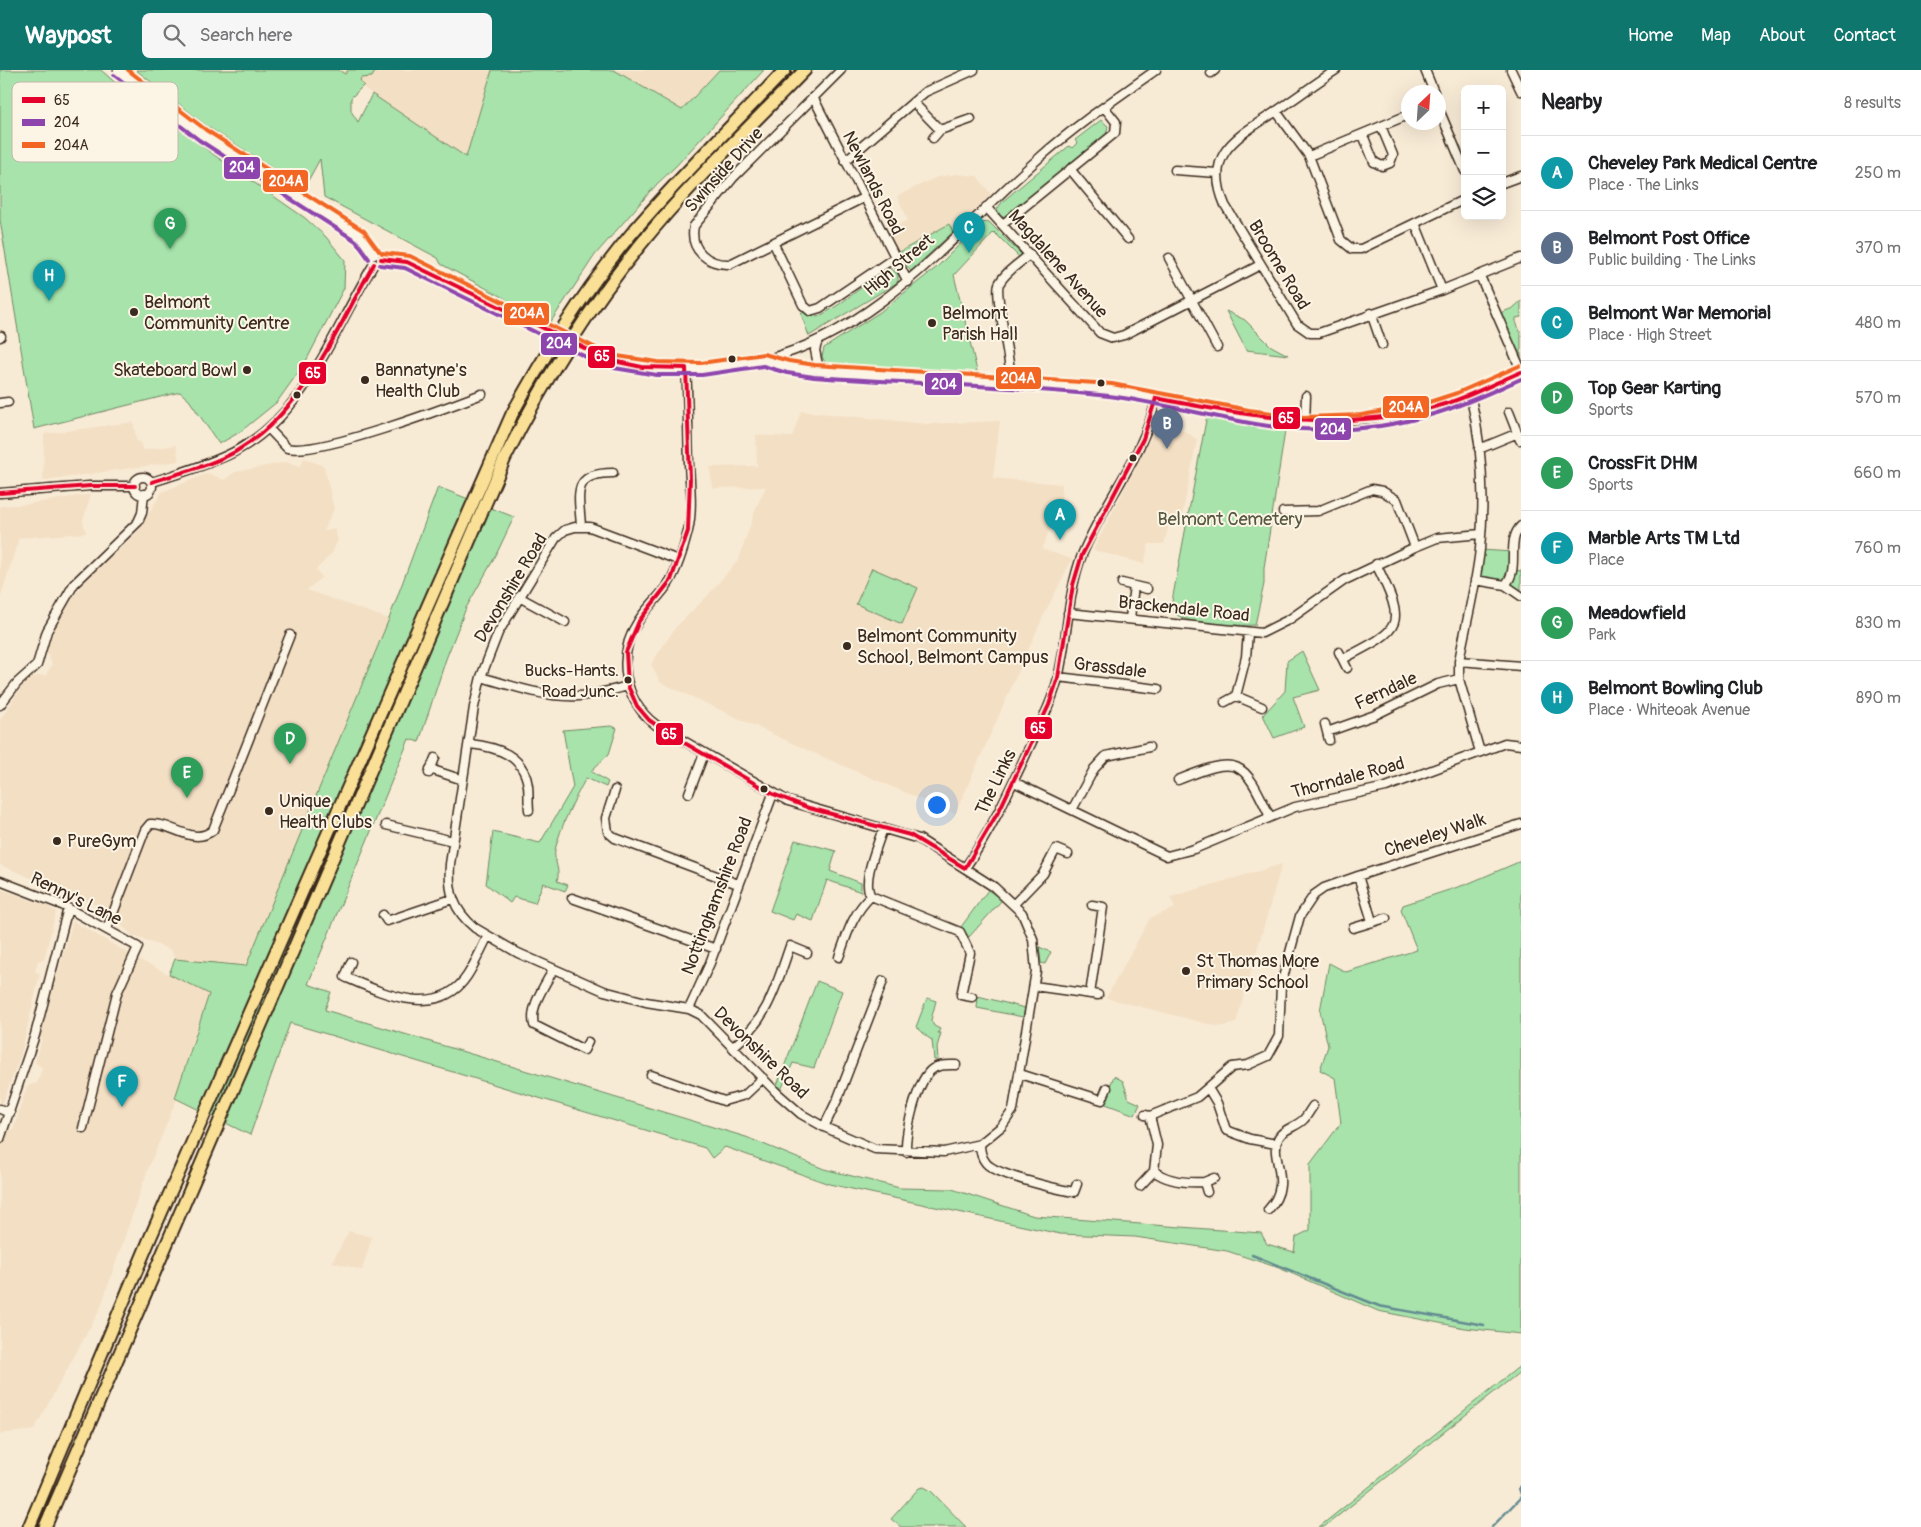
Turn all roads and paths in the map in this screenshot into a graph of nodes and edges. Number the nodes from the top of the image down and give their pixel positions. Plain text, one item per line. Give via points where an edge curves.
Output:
1 (118, 70) edge
2 (786, 70) edge
3 (805, 70) edge
4 (841, 70) edge
5 (974, 70) edge
6 (1156, 70) edge
7 (1336, 70) edge
8 (1425, 70) edge
9 (1511, 70) edge
10 (960, 73) edge
11 (134, 82) edge
12 (1431, 85) edge
13 (1521, 91) edge
14 (813, 97) junction
15 (913, 102) junction
16 (1104, 107) junction
17 (1276, 111) junction
18 (178, 116) edge
19 (1401, 117) edge
20 (971, 119) dead end
21 (1382, 126) junction
22 (1446, 126) edge
23 (940, 130) junction
24 (1363, 135) junction
25 (934, 138) dead end
26 (1309, 156) junction
27 (845, 160) junction
28 (1461, 162) edge
29 (1070, 169) junction
30 (1175, 170) dead end
31 (1217, 174) junction
32 (1521, 176) edge
33 (1506, 182) edge
34 (863, 198) junction
35 (1461, 201) edge
36 (986, 206) junction
37 (1415, 223) junction
38 (1003, 224) junction
39 (1128, 239) dead end
40 (774, 244) junction
41 (1030, 254) junction
42 (374, 255) junction
43 (894, 258) junction
44 (1169, 258) dead end
45 (1521, 258) edge
46 (381, 260) junction
47 (374, 264) junction
48 (1260, 265) junction
49 (1480, 276) junction
50 (908, 282) junction
51 (1442, 290) junction
52 (1191, 300) junction
53 (1371, 313) junction
54 (818, 340) junction
55 (1381, 346) dead end
56 (1217, 347) dead end
57 (764, 360) junction
58 (686, 368) junction
59 (819, 370) junction
60 (1521, 371) edge
61 (1011, 384) junction
62 (482, 394) dead end
63 (1470, 394) junction
64 (1306, 396) dead end
65 (1156, 398) junction
66 (1509, 412) dead end
67 (1305, 423) junction
68 (268, 429) junction
69 (1519, 437) edge
70 (1478, 449) junction
71 (613, 473) dead end
72 (152, 482) junction
73 (134, 486) junction
74 (0, 493) edge
75 (144, 494) junction
76 (1283, 512) dead end
77 (580, 526) junction
78 (1521, 526) edge
79 (1481, 534) junction
80 (1415, 547) junction
81 (678, 560) junction
82 (1376, 564) junction
83 (1475, 580) junction
84 (1122, 583) dead end
85 (1505, 585) junction
86 (1134, 586) junction
87 (1147, 589) dead end
88 (1521, 596) edge
89 (519, 597) junction
90 (1068, 613) junction
91 (1130, 618) junction
92 (565, 622) dead end
93 (1248, 632) junction
94 (290, 635) dead end
95 (1338, 652) dead end
96 (1343, 659) junction
97 (1460, 661) junction
98 (1521, 666) edge
99 (1346, 668) dead end
100 (481, 677) junction
101 (1058, 677) junction
102 (1459, 679) junction
103 (628, 686) junction
104 (1158, 689) dead end
105 (1236, 696) junction
106 (1225, 702) dead end
107 (0, 705) edge
108 (1262, 707) dead end
109 (1327, 732) dead end
110 (470, 744) junction
111 (1521, 745) edge
112 (1149, 747) dead end
113 (1480, 752) junction
114 (704, 754) junction
115 (435, 758) dead end
116 (1177, 779) dead end
117 (463, 780) junction
118 (1014, 782) junction
119 (615, 790) dead end
120 (689, 793) dead end
121 (772, 794) junction
122 (528, 799) junction
123 (521, 807) dead end
124 (529, 810) dead end
125 (1072, 810) junction
126 (1270, 817) junction
127 (1521, 824) edge
128 (386, 825) dead end
129 (883, 828) junction
130 (453, 841) junction
131 (1068, 854) dead end
132 (965, 868) junction
133 (1358, 876) junction
134 (0, 881) edge
135 (738, 884) junction
136 (871, 896) junction
137 (572, 898) dead end
138 (452, 899) junction
139 (1014, 904) junction
140 (1092, 905) dead end
141 (68, 908) junction
142 (383, 916) dead end
143 (1386, 918) dead end
144 (1372, 921) junction
145 (1353, 928) dead end
146 (107, 929) junction
147 (488, 936) junction
148 (716, 949) junction
149 (807, 952) dead end
150 (838, 957) dead end
151 (1289, 960) junction
152 (352, 962) dead end
153 (1302, 963) dead end
154 (553, 970) junction
155 (883, 981) dead end
156 (1034, 986) junction
157 (972, 997) dead end
158 (689, 1009) junction
159 (588, 1042) dead end
160 (733, 1047) junction
161 (956, 1066) dead end
162 (1020, 1074) junction
163 (650, 1075) dead end
164 (763, 1078) junction
165 (1107, 1088) dead end
166 (1208, 1088) junction
167 (1313, 1106) dead end
168 (0, 1109) edge
169 (10, 1113) junction
170 (83, 1128) dead end
171 (824, 1128) junction
172 (0, 1139) edge
173 (980, 1144) junction
174 (1276, 1144) junction
175 (906, 1152) junction
176 (1154, 1171) junction
177 (1214, 1178) dead end
178 (1204, 1182) junction
179 (1077, 1184) dead end
180 (1140, 1186) dead end
181 (1207, 1192) dead end
182 (1276, 1201) junction
183 (1283, 1208) dead end
184 (1268, 1210) dead end
185 (29, 1527) edge
186 (45, 1527) edge

1 - 11 street
2 - 185 highway via 659,202 604,268 555,339 512,414 151,1236
3 - 186 highway via 636,250 576,332 524,420
4 - 14 street, Swinside Drive
5 - 10 street
6 - 16 street, High Street
7 - 17 street
8 - 12 street
9 - 13 street
10 - 15 street
14 - 27 street, Newlands Road
14 - 40 street, Swinside Drive via 733,178 694,226 694,242 700,252 708,260 720,264 738,261
15 - 23 street
15 - 27 street
16 - 29 street via 1116,122 1115,133
16 - 36 street, High Street via 1040,157
17 - 26 street
17 - 31 street via 1241,133 1228,147
18 - 42 street via 360,236
19 - 21 street
20 - 23 street
21 - 24 street
21 - 24 street via 1393,155 1390,162 1382,166 1374,162
22 - 28 street
23 - 25 street
24 - 26 street
26 - 37 street via 1340,240 1345,245 1361,249
27 - 34 street, Newlands Road
29 - 38 street
29 - 39 street
30 - 31 street
31 - 48 street, Broome Road via 1225,205
32 - 33 street
34 - 40 street, Swinside Drive
34 - 43 street, Newlands Road
35 - 37 street
36 - 38 street, Magdalene Avenue
36 - 50 street, High Street
37 - 51 street
38 - 41 street, Magdalene Avenue
40 - 43 street via 803,305 810,311 820,308
41 - 52 street, Magdalene Avenue via 1106,337 1124,335
41 - 61 street via 1003,277 997,291
42 - 46 street via 380,256
42 - 47 street via 371,258
43 - 50 street, Newlands Road
44 - 52 street
45 - 49 street, Broome Road
46 - 47 street
46 - 58 street, bridge via 407,262 596,355 632,366
47 - 68 street via 299,396
48 - 52 street, Magdalene Avenue
48 - 53 street, Broome Road via 1297,324 1310,334 1342,326
49 - 51 street, Broome Road
49 - 60 street
50 - 54 street, High Street
51 - 53 street, Broome Road
52 - 56 street
53 - 55 street
54 - 57 street, High Street
54 - 59 street via 815,350
57 - 58 street
57 - 59 street via 776,365
58 - 81 street via 690,510 688,531
59 - 61 street
60 - 63 street
61 - 65 street via 1110,389
62 - 68 street via 426,415 305,449 287,448
63 - 67 street via 1438,406 1383,418
63 - 70 street via 1477,422
64 - 67 street
65 - 67 street via 1248,416
65 - 90 street, The Links via 1146,434 1083,554
66 - 69 street
68 - 72 street via 230,453
69 - 70 street
70 - 79 street
71 - 77 street via 596,473 581,483
72 - 73 street via 141,477
72 - 75 street via 150,492
73 - 74 street
73 - 75 street via 136,491
75 - 107 street via 138,522 74,584 47,631 37,665
76 - 80 street via 1318,511 1372,489 1382,491 1397,500
77 - 81 street via 603,531
77 - 89 street, Devonshire Road via 565,530 556,538
78 - 85 street via 1514,538 1514,574
79 - 80 street, Brackendale Road via 1437,538
79 - 83 street
80 - 82 street, Brackendale Road
81 - 103 street via 671,580 638,621 630,639 626,652
82 - 93 street, Brackendale Road via 1345,580 1275,628
82 - 96 street via 1395,607 1393,626 1383,638
83 - 85 street
83 - 97 street
84 - 86 street
85 - 88 street
86 - 87 street
86 - 91 street
89 - 92 street
89 - 100 street, Devonshire Road via 498,633
90 - 91 street, Brackendale Road
90 - 101 street, The Links
91 - 93 street, Brackendale Road
93 - 105 street via 1246,657
94 - 146 street via 213,830 194,837 157,823 150,824
95 - 96 street
96 - 99 street
97 - 98 street
97 - 102 street
100 - 103 street via 540,694 562,696 581,696
100 - 110 street, Devonshire Road
101 - 104 street, Grassdale
101 - 118 street, The Links via 1045,715
102 - 109 street, Ferndale via 1438,684 1375,715
102 - 113 street
103 - 114 street, Devonshire Road via 646,717
105 - 106 street
105 - 108 street
110 - 117 street, Devonshire Road
110 - 122 street via 495,748 515,760 526,776
111 - 113 street, Thorndale Road via 1505,743
112 - 125 street via 1106,756 1094,769
113 - 126 street, Thorndale Road via 1386,787 1306,804
114 - 120 street
114 - 121 street, Devonshire Road
115 - 117 street via 430,771
116 - 126 street via 1211,766 1230,765 1252,779
117 - 130 street, Devonshire Road
118 - 125 street, Thorndale Road
118 - 132 street, The Links via 983,842
119 - 135 street via 606,818 608,832 615,838
121 - 129 street, Devonshire Road via 809,808
121 - 135 street, Nottinghamshire Road
122 - 123 street
122 - 124 street
125 - 126 street, Thorndale Road via 1166,856 1194,849
127 - 133 street, Cheveley Walk
128 - 130 street
129 - 132 street, Devonshire Road via 920,839
129 - 136 street via 868,878
130 - 138 street, Devonshire Road via 449,884
131 - 139 street via 1056,849 1043,874
132 - 139 street, Devonshire Road
133 - 144 street
133 - 151 street, Cheveley Walk via 1324,888 1306,904
134 - 141 street, Renny's Lane
135 - 148 street, Nottinghamshire Road
136 - 150 street via 852,921
136 - 157 street via 960,932 970,953 961,995
137 - 148 street
138 - 142 street via 387,921
138 - 147 street, Devonshire Road via 464,919
139 - 156 street, Devonshire Road via 1022,913 1033,938
140 - 156 street via 1103,907 1094,995
141 - 146 street, Renny's Lane
141 - 169 street via 35,1035
143 - 144 street
144 - 145 street
146 - 170 street, Renny's Lane via 138,947 118,993
147 - 152 street via 466,977 452,991 432,1001 391,995 345,977
147 - 154 street, Devonshire Road
148 - 158 street, Nottinghamshire Road
149 - 160 street via 790,946 762,1017
151 - 153 street
151 - 166 street, Cheveley Walk via 1282,985 1279,1036 1268,1056 1248,1065 1232,1067
154 - 158 street, Devonshire Road via 624,997
154 - 159 street via 534,1008 534,1025 584,1050
155 - 171 street
156 - 162 street, Devonshire Road
158 - 160 street, Devonshire Road via 701,1015
160 - 164 street, Devonshire Road
161 - 175 street via 936,1067 926,1076 906,1132
162 - 165 street via 1102,1100
162 - 173 street, Devonshire Road via 1009,1117
163 - 164 street via 724,1101 745,1094
164 - 171 street, Devonshire Road via 794,1108
166 - 174 street via 1218,1103 1226,1130
166 - 176 street, Cheveley Walk via 1197,1097 1147,1116 1157,1145
167 - 174 street via 1306,1122 1283,1132
168 - 169 street
169 - 172 street
171 - 175 street, Devonshire Road via 875,1149
173 - 175 street, Devonshire Road via 944,1152
173 - 179 street via 986,1164 999,1171 1074,1192
174 - 182 street via 1281,1176
176 - 178 street via 1174,1181
176 - 180 street
177 - 178 street
178 - 181 street
182 - 183 street
182 - 184 street

